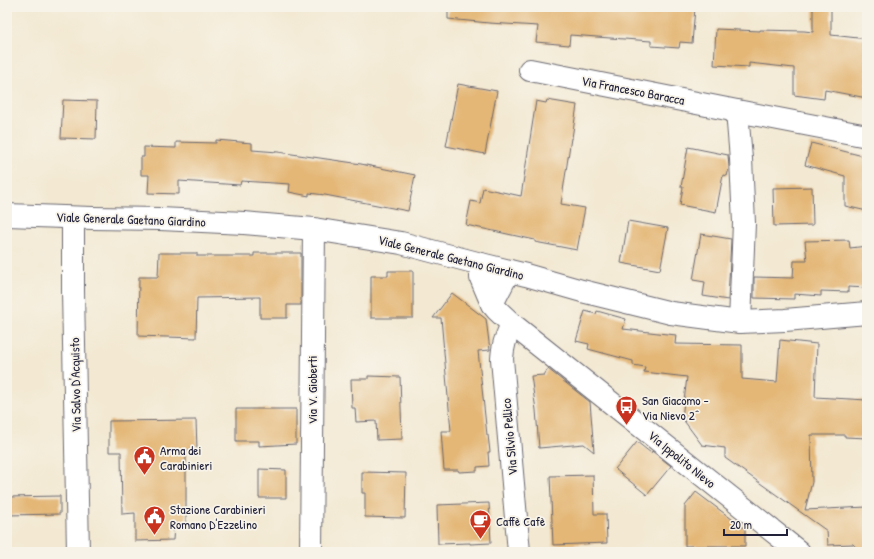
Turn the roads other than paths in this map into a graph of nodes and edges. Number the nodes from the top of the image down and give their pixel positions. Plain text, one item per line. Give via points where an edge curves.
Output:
1 (530, 70) dead end
2 (737, 111) junction
3 (867, 136) edge
4 (7, 216) edge
5 (73, 218) junction
6 (314, 229) junction
7 (481, 264) junction
8 (509, 271) junction
9 (492, 304) junction
10 (867, 313) edge
11 (740, 322) junction
12 (512, 324) junction
13 (78, 552) edge
14 (311, 552) edge
15 (519, 552) edge
16 (799, 552) edge

1 - 2 street, Via Francesco Baracca
2 - 3 street, Via Francesco Baracca
2 - 11 street via 744,222
4 - 5 street, Viale Generale Gaetano Giardino
5 - 6 street, Viale Generale Gaetano Giardino via 229,222
5 - 13 street, Via Salvo D'Acquisto
6 - 7 street, Viale Generale Gaetano Giardino via 401,243
6 - 14 street, Via V. Gioberti
7 - 8 street, Viale Generale Gaetano Giardino
7 - 9 street, Via Ippolito Nievo via 481,278
8 - 9 street
8 - 11 street, Viale Generale Gaetano Giardino via 672,313
9 - 12 street, Via Ippolito Nievo
10 - 11 street, Viale Generale Gaetano Giardino
12 - 15 street, Via Silvio Pellico via 503,345 502,359
12 - 16 street, Via Ippolito Nievo

